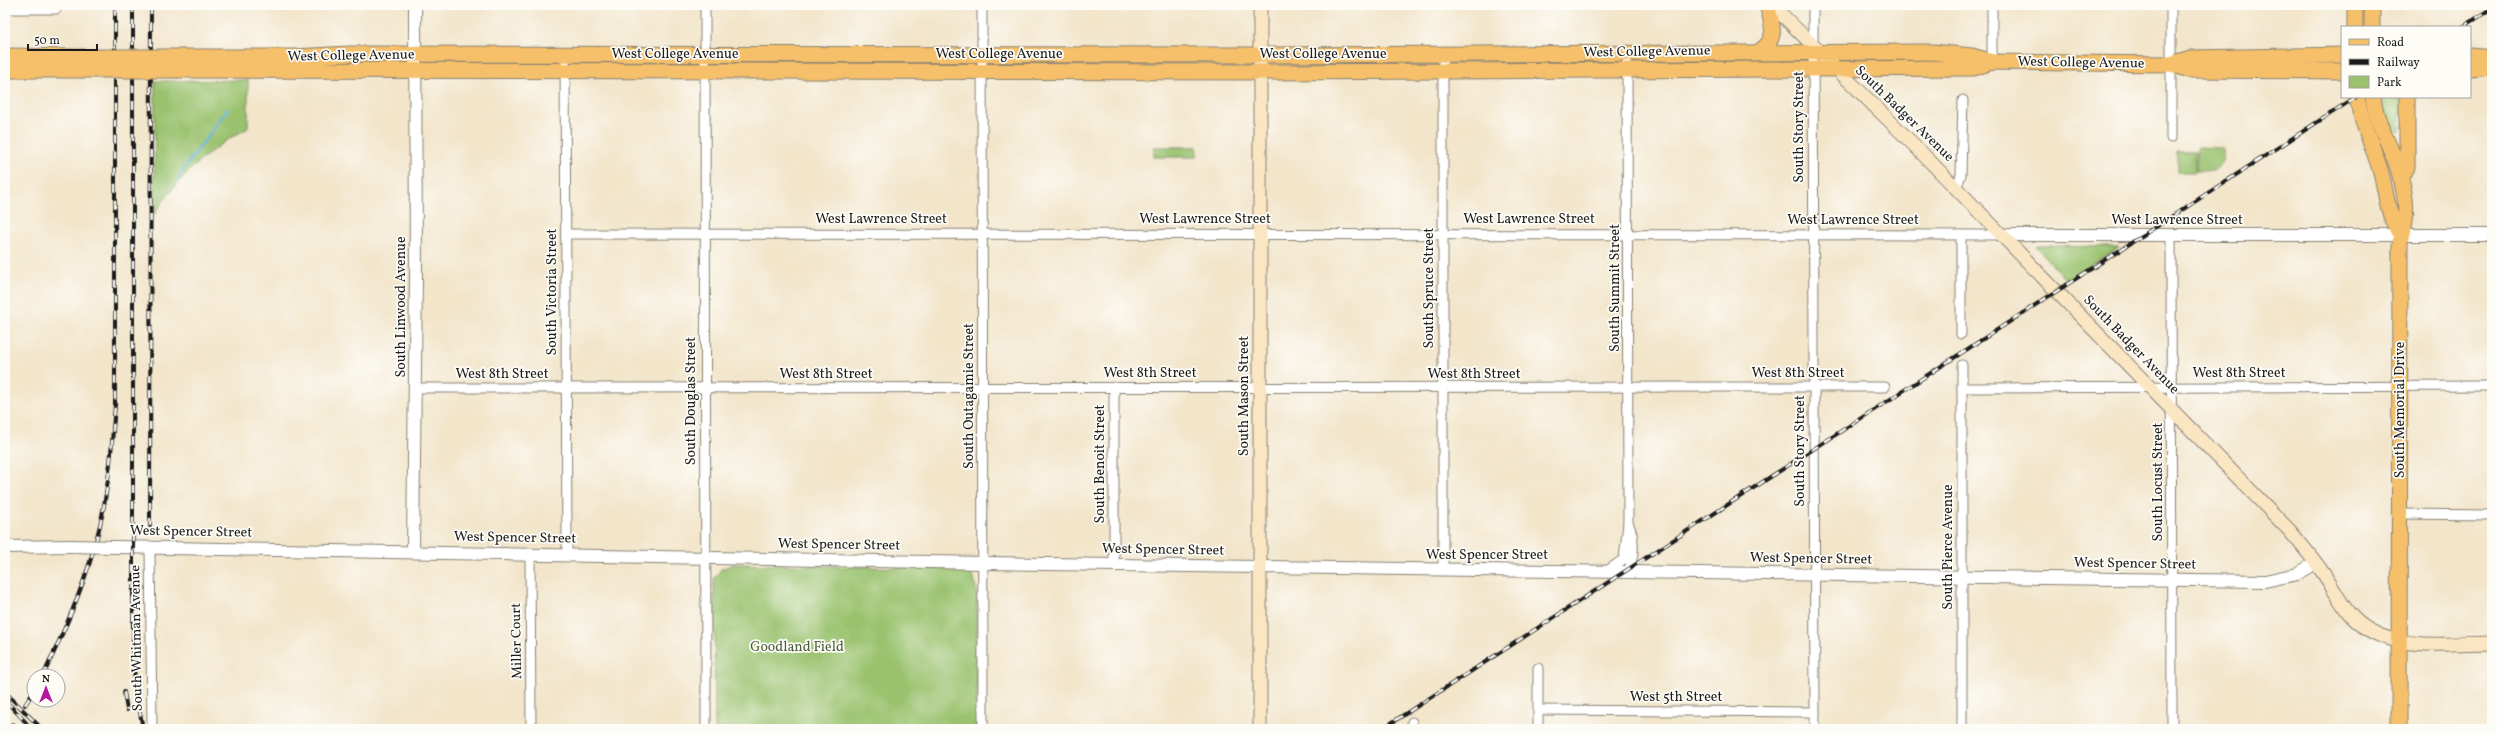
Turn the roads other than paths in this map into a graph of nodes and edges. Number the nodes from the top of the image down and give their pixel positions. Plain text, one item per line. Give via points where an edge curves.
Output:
1 (415, 5) edge
2 (705, 5) edge
3 (982, 5) edge
4 (1260, 5) edge
5 (1767, 5) edge
6 (1772, 5) edge
7 (1813, 5) edge
8 (1992, 5) edge
9 (2171, 5) edge
10 (2355, 5) edge
11 (2372, 5) edge
12 (5, 9) edge
13 (56, 9) dead end
14 (2355, 26) edge
15 (2372, 26) edge
16 (1814, 50) junction
17 (1760, 51) junction
18 (1628, 52) junction
19 (527, 54) junction
20 (565, 54) junction
21 (704, 54) junction
22 (1443, 54) junction
23 (2341, 55) edge
24 (5, 56) edge
25 (2471, 56) edge
26 (2492, 58) edge
27 (1992, 62) junction
28 (82, 63) junction
29 (415, 63) junction
30 (982, 63) junction
31 (1260, 63) junction
32 (2171, 64) junction
33 (2492, 67) edge
34 (1812, 69) junction
35 (1835, 69) junction
36 (2471, 69) edge
37 (5, 70) edge
38 (1628, 70) junction
39 (2341, 71) edge
40 (499, 72) junction
41 (565, 72) junction
42 (705, 72) junction
43 (1443, 72) junction
44 (2357, 98) edge
45 (2373, 98) edge
46 (2407, 98) edge
47 (1963, 100) dead end
48 (2171, 138) dead end
49 (2400, 176) junction
50 (1956, 189) junction
51 (566, 234) junction
52 (705, 234) junction
53 (983, 234) junction
54 (1260, 234) junction
55 (1444, 234) junction
56 (1629, 234) junction
57 (2400, 234) junction
58 (1813, 235) junction
59 (1961, 235) junction
60 (2001, 235) junction
61 (2170, 235) junction
62 (2492, 235) edge
63 (1961, 334) dead end
64 (1962, 365) dead end
65 (2400, 386) junction
66 (2492, 386) edge
67 (983, 387) junction
68 (1114, 387) junction
69 (1814, 387) junction
70 (1885, 387) dead end
71 (2149, 387) junction
72 (2172, 387) junction
73 (416, 388) junction
74 (567, 388) junction
75 (704, 388) junction
76 (1259, 388) junction
77 (1443, 388) junction
78 (1629, 388) junction
79 (1962, 388) junction
80 (2171, 410) junction
81 (2400, 514) junction
82 (2492, 515) edge
83 (1628, 523) junction
84 (150, 546) junction
85 (5, 547) edge
86 (413, 551) junction
87 (530, 553) junction
88 (567, 554) junction
89 (707, 557) junction
90 (983, 563) junction
91 (2316, 563) junction
92 (1114, 564) junction
93 (1261, 567) junction
94 (1443, 569) junction
95 (1607, 571) junction
96 (1628, 571) junction
97 (1814, 575) junction
98 (1962, 577) junction
99 (2172, 580) junction
100 (2400, 642) junction
101 (2492, 643) edge
102 (1538, 668) dead end
103 (1538, 710) junction
104 (1815, 712) junction
105 (152, 729) edge
106 (531, 729) edge
107 (706, 729) edge
108 (983, 729) edge
109 (1260, 729) edge
110 (1538, 729) edge
111 (1815, 729) edge
112 (1962, 729) edge
113 (2172, 729) edge
114 (2399, 729) edge

1 - 29 street, South Linwood Avenue
2 - 21 street, South Douglas Street
3 - 30 street, South Outagamie Street
4 - 31 main road, South Mason Street
5 - 17 main road via 1774,32 1771,42
6 - 16 main road, South Badger Avenue
7 - 16 street, South Story Street
8 - 27 street
9 - 32 street
10 - 14 main road
11 - 15 main road
12 - 13 street
16 - 17 main road, West College Avenue
16 - 27 main road, West College Avenue via 1932,52 1972,56
16 - 34 street, South Story Street
16 - 35 main road, South Badger Avenue
17 - 18 main road, West College Avenue
18 - 22 main road, West College Avenue
18 - 38 street, South Summit Street
19 - 20 main road, West College Avenue
19 - 29 main road, West College Avenue
19 - 40 main road via 503,65
20 - 21 main road, West College Avenue
20 - 41 street, South Victoria Street
21 - 30 main road, West College Avenue
21 - 42 street, South Douglas Street
22 - 31 main road, West College Avenue
22 - 43 street, South Spruce Street
23 - 32 main road, West College Avenue via 2191,58
24 - 28 main road, West College Avenue
25 - 26 main road
27 - 32 main road, West College Avenue
27 - 35 main road, West College Avenue via 1974,68
28 - 29 main road, West College Avenue, bridge
28 - 37 main road, West College Avenue
29 - 40 main road, West College Avenue
29 - 73 street, South Linwood Avenue
30 - 31 main road, West College Avenue
30 - 42 main road, West College Avenue
30 - 53 street, South Outagamie Street
31 - 43 main road, West College Avenue
31 - 54 main road, South Mason Street
32 - 39 main road, West College Avenue via 2189,70
32 - 48 street
33 - 36 main road
34 - 35 main road, West College Avenue
34 - 38 main road, West College Avenue
34 - 58 street, South Story Street
35 - 50 main road, South Badger Avenue
38 - 43 main road, West College Avenue
38 - 56 street, South Summit Street
40 - 41 main road, West College Avenue
41 - 42 main road, West College Avenue
41 - 51 street, South Victoria Street
42 - 52 street, South Douglas Street
43 - 55 street, South Spruce Street
44 - 57 main road via 2363,125 2381,172 2392,222
45 - 49 main road, South Memorial Drive via 2380,126
46 - 49 main road via 2407,168
47 - 50 street via 1961,175
49 - 57 main road, South Memorial Drive via 2405,222
50 - 60 main road, South Badger Avenue
51 - 52 street, West Lawrence Street
51 - 74 street, South Victoria Street
52 - 53 street, West Lawrence Street
52 - 75 street, South Douglas Street
53 - 54 street, West Lawrence Street
53 - 67 street, South Outagamie Street
54 - 55 street, West Lawrence Street
54 - 76 main road, South Mason Street
55 - 56 street, West Lawrence Street
55 - 77 street, South Spruce Street
56 - 58 street, West Lawrence Street
56 - 78 street, South Summit Street
57 - 61 street, West Lawrence Street
57 - 62 street, West Lawrence Street
57 - 65 main road, South Memorial Drive
58 - 59 street, West Lawrence Street
58 - 69 street, South Story Street
59 - 60 street, West Lawrence Street
59 - 63 street
60 - 61 street, West Lawrence Street
60 - 71 main road, South Badger Avenue
61 - 72 street, South Locust Street
64 - 79 street, South Pierce Avenue
65 - 66 street, West 8th Street
65 - 72 street, West 8th Street
65 - 81 main road, South Memorial Drive
67 - 68 street, West 8th Street
67 - 75 street, West 8th Street
67 - 90 street, South Outagamie Street
68 - 76 street, West 8th Street
68 - 92 street, South Benoit Street
69 - 70 street, West 8th Street
69 - 78 street, West 8th Street
69 - 97 street, South Story Street
71 - 72 street, West 8th Street
71 - 79 street, West 8th Street
71 - 80 main road, South Badger Avenue
72 - 80 street, South Locust Street
73 - 74 street, West 8th Street
73 - 86 street, South Linwood Avenue
74 - 75 street, West 8th Street
74 - 88 street, South Victoria Street
75 - 89 street, South Douglas Street
76 - 77 street, West 8th Street
76 - 93 main road, South Mason Street
77 - 78 street, West 8th Street
77 - 94 street, South Spruce Street
78 - 83 street, South Summit Street
79 - 98 street, South Pierce Avenue
80 - 91 main road, South Badger Avenue via 2277,517
80 - 99 street, South Locust Street
81 - 82 street
81 - 100 main road, South Memorial Drive
83 - 95 street, South Summit Street via 1624,559
83 - 96 street, South Summit Street via 1632,531 1633,553
84 - 85 street, West Spencer Street, bridge
84 - 86 street, West Spencer Street
84 - 105 street, South Whitman Avenue
86 - 87 street, West Spencer Street
87 - 88 street, West Spencer Street
87 - 106 street, Miller Court
88 - 89 street, West Spencer Street
89 - 90 street, West Spencer Street
89 - 107 street, South Douglas Street
90 - 92 street, West Spencer Street
90 - 108 street, South Outagamie Street
91 - 99 street, West Spencer Street via 2297,574 2273,581
91 - 100 main road, South Badger Avenue via 2342,604 2356,620 2376,634
92 - 93 street, West Spencer Street
93 - 94 street, West Spencer Street
93 - 109 main road, South Mason Street
94 - 95 street, West Spencer Street
95 - 96 street, West Spencer Street
96 - 97 street, West Spencer Street
97 - 98 street, West Spencer Street
97 - 104 street, South Story Street
98 - 99 street, West Spencer Street
98 - 112 street, South Pierce Avenue
99 - 113 street, South Locust Street
100 - 101 main road, South Badger Avenue
100 - 114 main road, South Memorial Drive
102 - 103 street
103 - 104 street, West 5th Street
103 - 110 street
104 - 111 street, South Story Street

